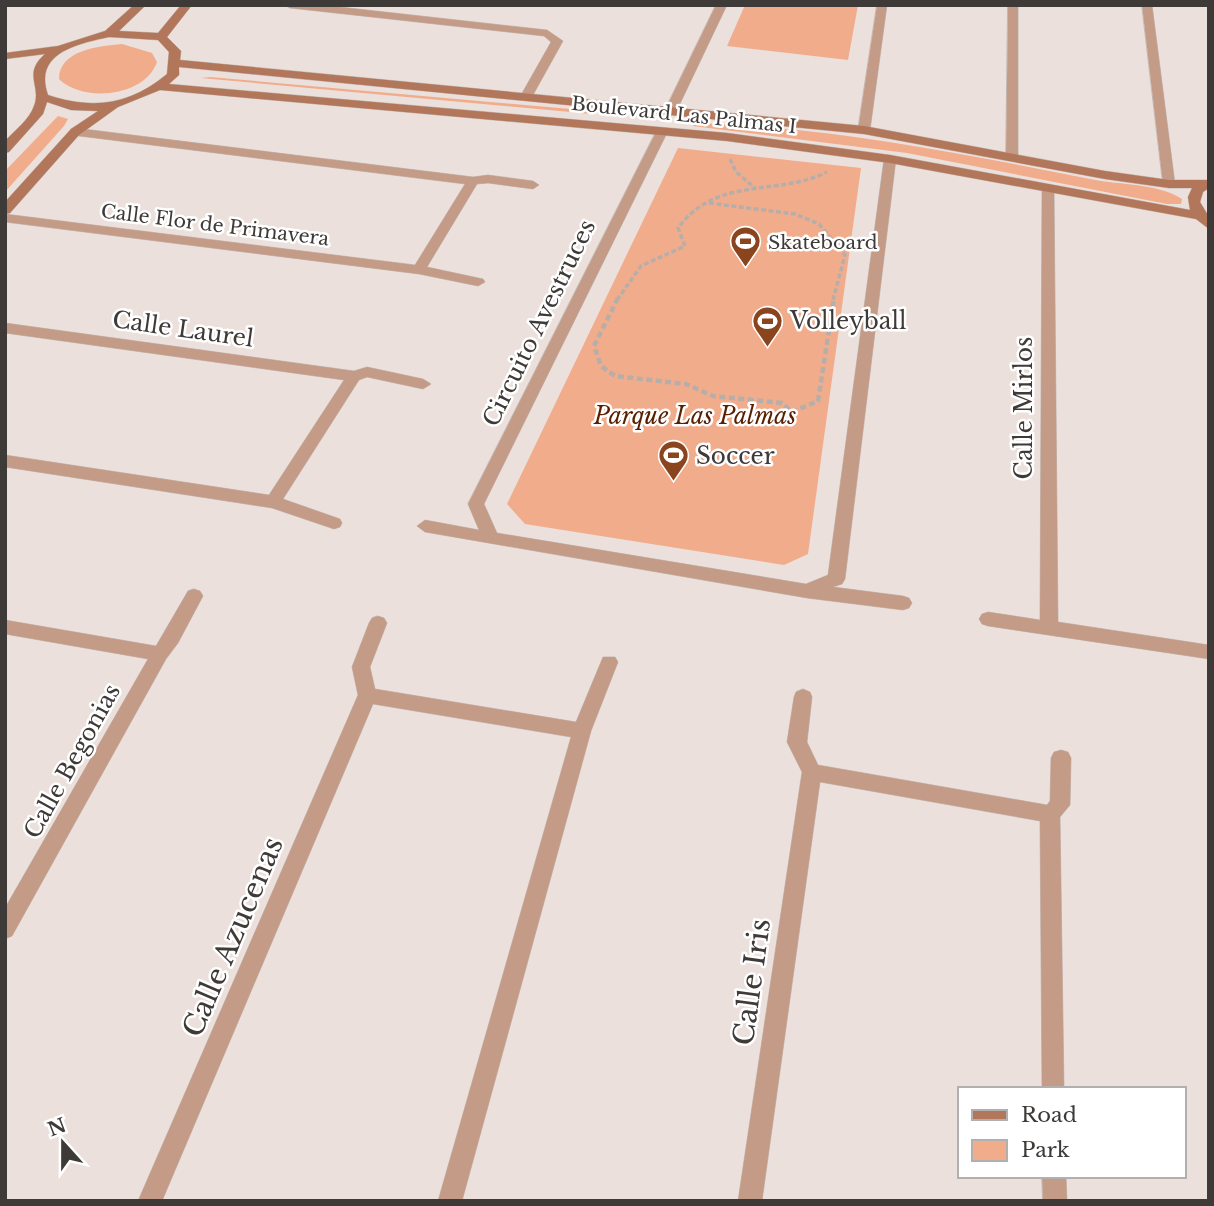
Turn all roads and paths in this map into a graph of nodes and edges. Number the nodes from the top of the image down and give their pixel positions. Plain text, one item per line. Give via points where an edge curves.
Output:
1 (141, 5) edge
2 (187, 5) edge
3 (290, 5) edge
4 (722, 5) edge
5 (882, 5) edge
6 (1013, 5) edge
7 (1147, 5) edge
8 (109, 34) junction
9 (162, 37) junction
10 (58, 49) junction
11 (176, 63) junction
12 (18, 66) edge
13 (161, 87) junction
14 (527, 95) junction
15 (43, 97) junction
16 (116, 104) junction
17 (638, 106) junction
18 (671, 110) junction
19 (628, 128) junction
20 (864, 130) junction
21 (662, 131) junction
22 (75, 132) junction
23 (727, 137) junction
24 (5, 149) edge
25 (862, 155) junction
26 (1012, 155) junction
27 (890, 159) junction
28 (473, 181) junction
29 (1169, 184) junction
30 (533, 185) dead end
31 (1204, 185) edge
32 (755, 188) junction
33 (1048, 190) junction
34 (709, 203) junction
35 (5, 210) edge
36 (5, 218) edge
37 (1206, 223) edge
38 (419, 270) junction
39 (478, 282) dead end
40 (5, 328) edge
41 (354, 376) junction
42 (423, 384) dead end
43 (5, 461) edge
44 (273, 502) junction
45 (334, 523) dead end
46 (425, 526) dead end
47 (491, 538) junction
48 (807, 590) junction
49 (194, 596) dead end
50 (903, 603) dead end
51 (988, 619) dead end
52 (378, 623) dead end
53 (5, 627) edge
54 (1049, 627) junction
55 (1209, 652) edge
56 (160, 653) junction
57 (609, 662) dead end
58 (367, 695) junction
59 (803, 697) dead end
60 (583, 731) junction
61 (1061, 758) dead end
62 (813, 772) junction
63 (1050, 814) junction
64 (5, 929) edge
65 (1053, 1087) edge
66 (1054, 1178) edge
67 (150, 1201) edge
68 (450, 1201) edge
69 (750, 1201) edge
70 (1055, 1201) edge

1 - 8 street
2 - 9 street
3 - 14 street via 547,33 557,41
4 - 18 street
5 - 20 street
6 - 26 street
7 - 29 street
8 - 9 street
8 - 10 street
9 - 11 street via 175,51
10 - 12 street
10 - 12 street via 36,72
11 - 13 street via 173,75
11 - 14 street, Boulevard Las Palmas I
12 - 15 street
13 - 16 street
13 - 19 street, Boulevard Las Palmas I
14 - 17 street, Boulevard Las Palmas I
15 - 16 street via 75,107
15 - 24 street via 39,111
16 - 22 street
17 - 18 street, Boulevard Las Palmas I
17 - 19 street
18 - 20 street, Boulevard Las Palmas I
19 - 21 street, Boulevard Las Palmas I
20 - 26 street, Boulevard Las Palmas I
21 - 23 street, Boulevard Las Palmas I
21 - 47 street, Circuito Avestruces via 476,504
22 - 28 street
22 - 35 street
23 - 25 street, Boulevard Las Palmas I
23 - 32 path via 736,173
25 - 27 street, Boulevard Las Palmas I
25 - 32 path via 806,182
26 - 29 street, Boulevard Las Palmas I
27 - 33 street, Boulevard Las Palmas I
27 - 48 street via 836,579
28 - 30 street
28 - 38 street
29 - 31 street, Boulevard Las Palmas I
31 - 37 street via 1193,196
32 - 34 path
33 - 37 street, Boulevard Las Palmas I
33 - 54 street, Calle Mirlos
34 - 34 path via 684,218 678,228 685,246 641,266 624,286 594,346 601,366 615,376 686,384 713,396 782,403 792,412 818,401 832,305 845,255 819,224 795,214
36 - 38 street, Calle Flor de Primavera
38 - 39 street, Calle Flor de Primavera
40 - 41 street, Calle Laurel
41 - 42 street, Calle Laurel via 367,372
41 - 44 street
43 - 44 street
44 - 45 street
46 - 47 street
47 - 48 street
48 - 50 street
49 - 56 street, Calle Begonias
51 - 54 street
52 - 58 street, Calle Azucenas via 361,667
53 - 56 street
54 - 55 street
56 - 64 street, Calle Begonias
57 - 60 street
58 - 60 street
58 - 67 street, Calle Azucenas
59 - 62 street via 797,742
60 - 68 street
61 - 63 street via 1060,806
62 - 63 street
62 - 69 street, Calle Iris
63 - 65 street
66 - 70 street

